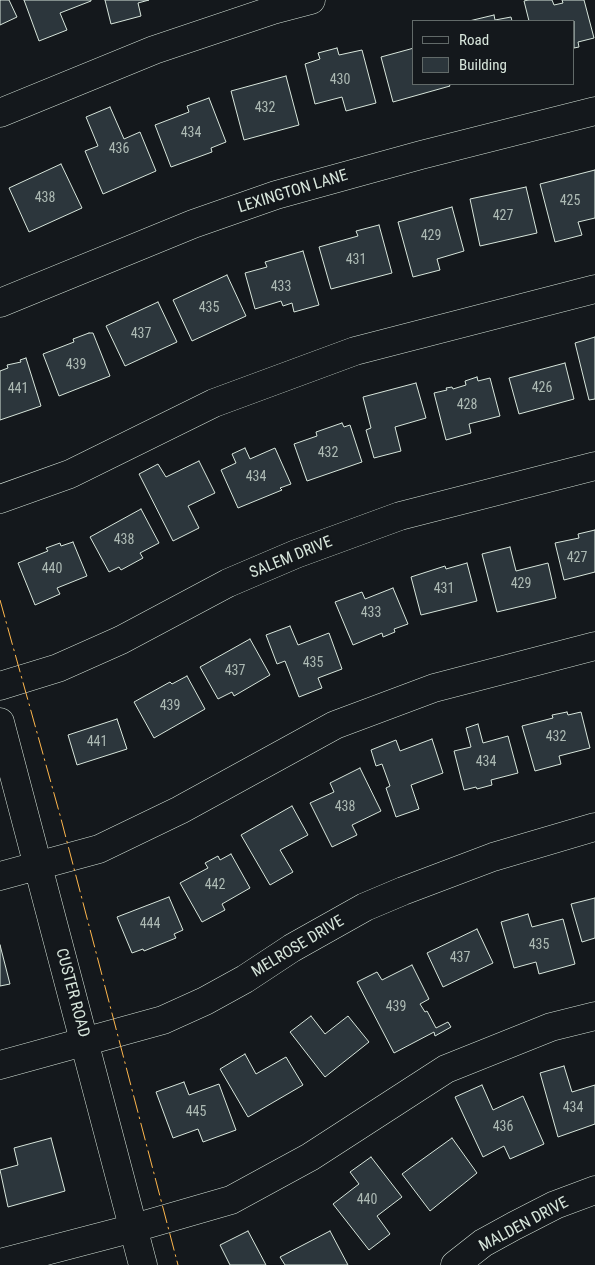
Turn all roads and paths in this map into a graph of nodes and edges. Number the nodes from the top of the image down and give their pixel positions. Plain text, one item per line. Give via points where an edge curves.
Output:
1 (311, 0) edge
2 (595, 111) edge
3 (0, 113) edge
4 (595, 289) edge
5 (0, 303) edge
6 (595, 466) edge
7 (0, 498) edge
8 (595, 646) edge
9 (0, 686) edge
10 (0, 722) edge
11 (595, 827) edge
12 (38, 866) junction
13 (0, 876) edge
14 (595, 1016) edge
15 (84, 1041) junction
16 (0, 1065) edge
17 (595, 1190) edge
18 (134, 1228) junction
19 (0, 1263) edge
20 (143, 1265) edge
21 (455, 1265) edge

1 - 3 street via 154,50
2 - 5 street, LEXINGTON LANE via 276,195 193,224
4 - 7 street via 355,351 214,403 70,474
6 - 9 street, SALEM DRIVE via 400,516 296,554 228,583 120,640 58,668
8 - 12 street via 434,688 335,726 180,810 99,849
10 - 12 street, CUSTER ROAD
11 - 15 street, MELROSE DRIVE via 493,857 403,891 365,907 206,1001 163,1020
12 - 13 street
12 - 15 street, CUSTER ROAD
14 - 18 street via 551,1027 446,1069 310,1157 231,1200
15 - 16 street, MELROSE DRIVE
15 - 18 street, CUSTER ROAD
17 - 21 street, MALDEN DRIVE via 555,1205 514,1226 483,1243
18 - 19 street
18 - 20 street, CUSTER ROAD

